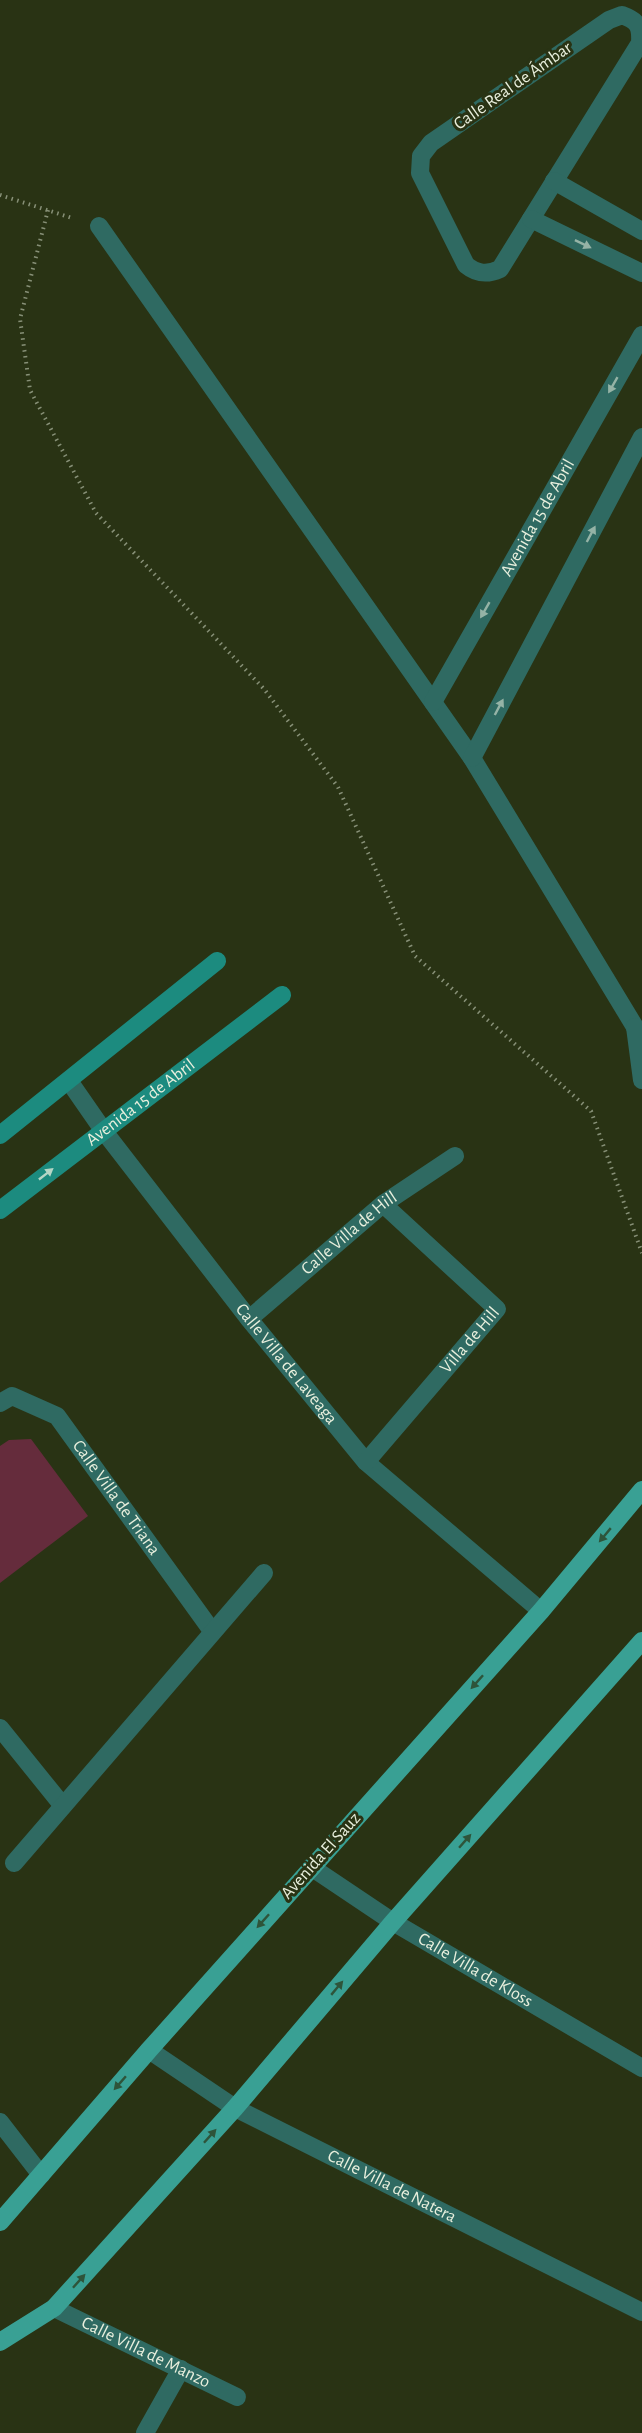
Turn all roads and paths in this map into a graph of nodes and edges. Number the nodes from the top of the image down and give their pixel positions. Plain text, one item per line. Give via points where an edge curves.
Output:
1 (554, 181) junction
2 (0, 195) edge
3 (48, 210) junction
4 (531, 219) junction
5 (99, 226) joint
6 (642, 231) edge
7 (642, 273) edge
8 (642, 334) edge
9 (642, 437) edge
10 (637, 460) edge
11 (432, 702) junction
12 (472, 758) junction
13 (216, 961) dead end
14 (282, 996) dead end
15 (639, 1030) edge
16 (642, 1080) edge
17 (69, 1081) junction
18 (103, 1130) junction
19 (0, 1135) edge
20 (455, 1156) dead end
21 (383, 1203) junction
22 (0, 1210) edge
23 (642, 1253) edge
24 (249, 1319) junction
25 (0, 1403) edge
26 (366, 1462) junction
27 (642, 1490) edge
28 (264, 1574) dead end
29 (541, 1611) junction
30 (212, 1631) junction
31 (642, 1641) edge
32 (0, 1728) edge
33 (63, 1806) junction
34 (14, 1863) dead end
35 (311, 1867) junction
36 (393, 1922) junction
37 (149, 2050) junction
38 (642, 2068) edge
39 (235, 2108) junction
40 (0, 2122) edge
41 (41, 2175) junction
42 (0, 2222) edge
43 (54, 2308) junction
44 (642, 2312) edge
45 (0, 2342) edge
46 (180, 2369) junction
47 (237, 2397) dead end
48 (145, 2433) edge

1 - 4 street, Calle Real de Ámbar
1 - 4 street, Calle Real de Ámbar via 640,43 641,30 635,20 622,15 609,20 432,143 421,156 420,173 466,265 474,271 485,273 500,268
1 - 6 street
2 - 3 path
3 - 5 path
3 - 23 path via 20,320 30,390 96,513 264,689 338,787 415,956 591,1111
4 -> 7 street
5 - 11 street
8 -> 11 street, Avenida 15 de Abril
9 - 10 street
12 -> 10 street
11 - 12 street
12 - 15 street
13 - 17 main road
14 - 18 main road, Avenida 15 de Abril
15 - 16 street
17 - 18 street, Calle Villa de Laveaga
17 - 19 main road
22 -> 18 main road, Avenida 15 de Abril
18 - 24 street, Calle Villa de Laveaga
20 - 21 street, Calle Villa de Hill
21 - 24 street, Calle Villa de Hill
21 - 26 street, Villa de Hill via 497,1309
24 - 26 street, Calle Villa de Laveaga
25 - 30 street, Calle Villa de Triana via 12,1395 57,1416
26 - 29 street, Calle Villa de Laveaga
27 -> 29 main road, Avenida El Sauz
28 - 30 street
29 -> 35 main road, Avenida El Sauz
30 - 33 street
36 -> 31 main road
32 - 33 street
33 - 34 street
35 - 36 street, Calle Villa de Kloss
35 -> 37 main road, Avenida El Sauz
36 - 38 street, Calle Villa de Kloss
39 -> 36 main road
37 - 39 street, Calle Villa de Natera
37 -> 41 main road, Avenida El Sauz
43 -> 39 main road
39 - 44 street, Calle Villa de Natera
40 - 41 street
41 - 42 main road, Avenida El Sauz
43 - 45 main road
43 - 46 street, Calle Villa de Manzo
46 - 47 street, Calle Villa de Manzo
46 - 48 street

